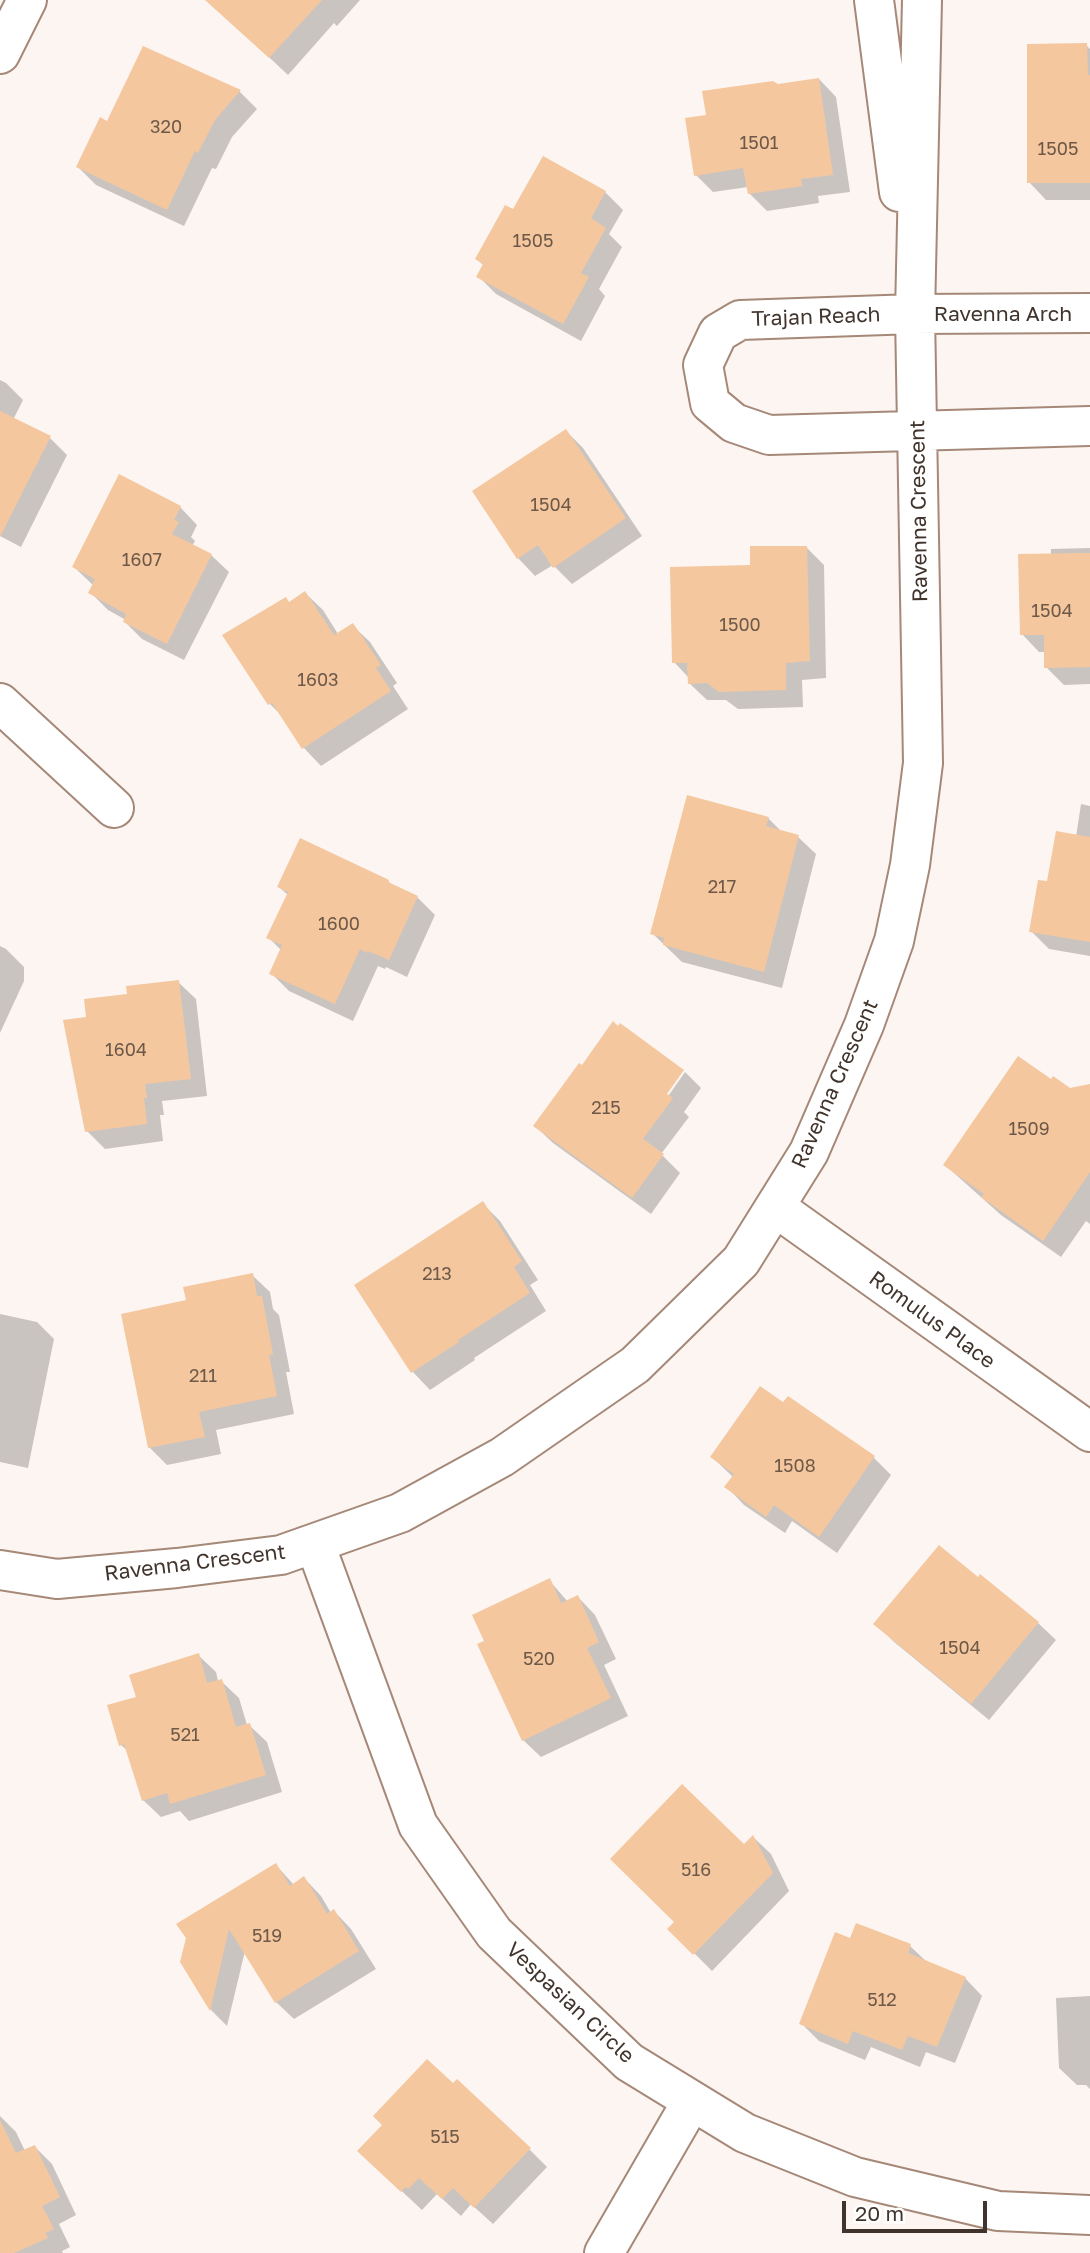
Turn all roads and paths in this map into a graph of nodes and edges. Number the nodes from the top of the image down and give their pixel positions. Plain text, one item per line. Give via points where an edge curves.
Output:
1 (27, 0) edge
2 (874, 0) edge
3 (922, 0) edge
4 (0, 54) edge
5 (1090, 313) edge
6 (915, 314) junction
7 (1090, 426) edge
8 (918, 431) junction
9 (0, 703) edge
10 (114, 808) dead end
11 (775, 1207) junction
12 (1090, 1432) edge
13 (315, 1544) junction
14 (0, 1570) edge
15 (692, 2101) junction
16 (1090, 2215) edge
17 (604, 2253) edge

1 - 4 street
2 - 6 street, Ravenna Crescent
3 - 6 street, Ravenna Crescent
5 - 6 street, Ravenna Arch
6 - 8 street, Ravenna Crescent
6 - 8 street, Trajan Reach via 740,320 718,333 703,365 710,402 734,423 769,435
7 - 8 street
8 - 11 street, Ravenna Crescent via 923,763 910,865 894,941 864,1025 809,1152
9 - 10 street
11 - 12 street, Romulus Place
11 - 13 street, Ravenna Crescent via 741,1261 635,1365 490,1464 400,1513
13 - 14 street, Ravenna Crescent via 281,1555 57,1579
13 - 15 street, Vespasian Circle via 418,1825 494,1933 629,2062
15 - 16 street, Vespasian Circle via 745,2133 855,2176 998,2211
15 - 17 street

